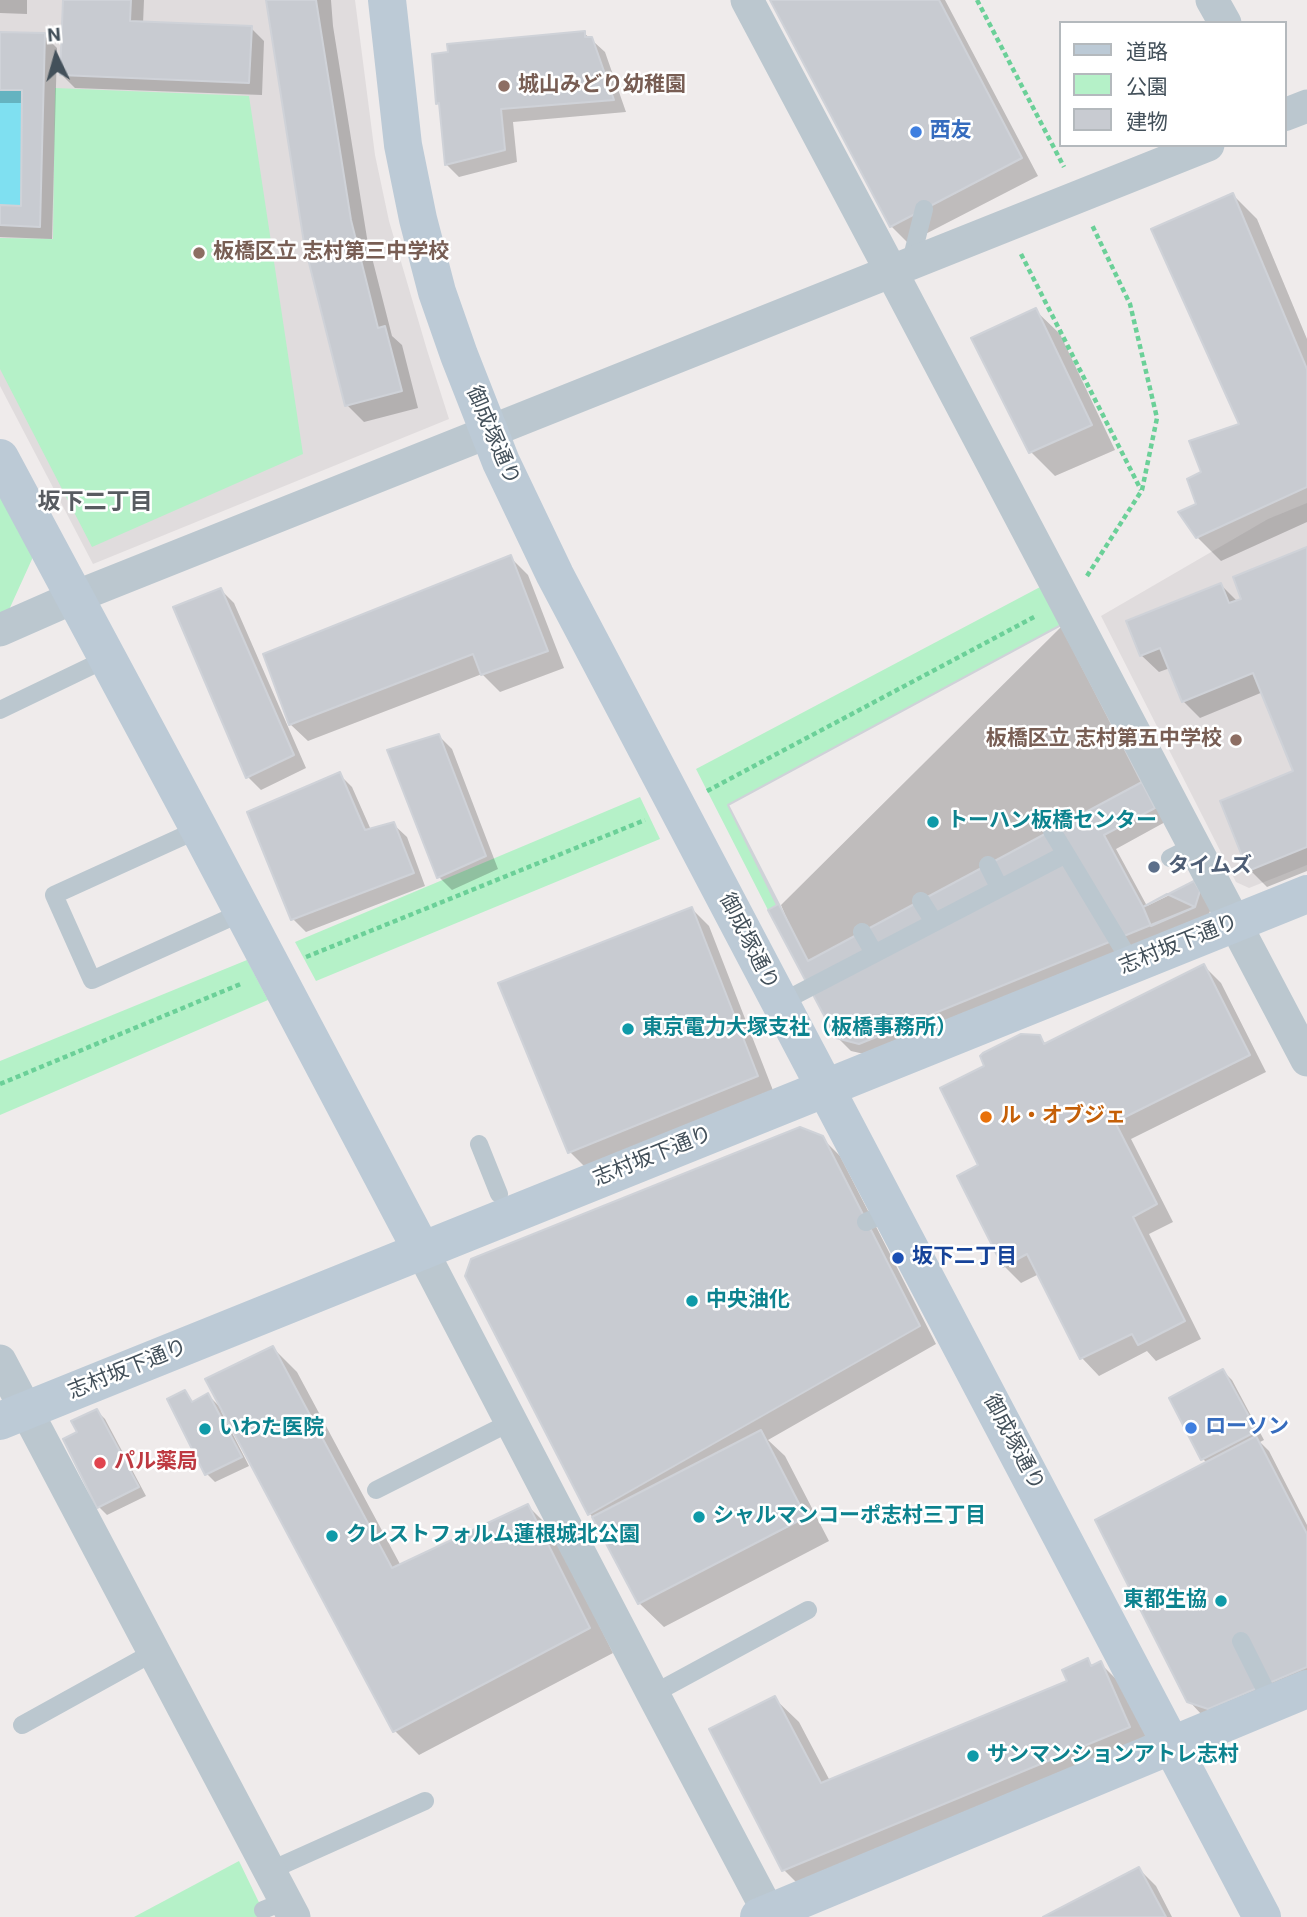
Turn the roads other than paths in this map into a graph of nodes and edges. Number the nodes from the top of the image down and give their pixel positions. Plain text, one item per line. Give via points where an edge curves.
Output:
1 (387, 0) edge
2 (747, 0) edge
3 (1212, 0) edge
4 (1224, 21) edge
5 (1307, 106) edge
6 (1286, 114) edge
7 (1203, 147) edge
8 (924, 209) dead end
9 (900, 268) junction
10 (489, 432) junction
11 (0, 458) edge
12 (75, 597) junction
13 (0, 630) edge
14 (107, 658) junction
15 (0, 710) edge
16 (199, 829) junction
17 (1052, 831) dead end
18 (1066, 853) junction
19 (988, 865) dead end
20 (999, 887) junction
21 (1307, 894) edge
22 (921, 901) dead end
23 (243, 912) junction
24 (934, 922) junction
25 (1235, 922) junction
26 (862, 932) dead end
27 (874, 953) junction
28 (1132, 964) junction
29 (780, 1003) junction
30 (1307, 1060) edge
31 (824, 1088) junction
32 (479, 1144) dead end
33 (499, 1194) dead end
34 (422, 1251) junction
35 (0, 1361) edge
36 (13, 1416) edge
37 (511, 1422) junction
38 (376, 1490) dead end
39 (808, 1610) dead end
40 (1241, 1641) dead end
41 (154, 1652) junction
42 (1307, 1689) edge
43 (653, 1694) junction
44 (1272, 1703) junction
45 (22, 1725) dead end
46 (1172, 1745) junction
47 (425, 1801) dead end
48 (270, 1871) junction
49 (281, 1909) edge
50 (766, 1915) edge
51 (1262, 1917) edge

1 - 10 street, 御成塚通り via 403,145 418,219 437,292
2 - 9 street
3 - 4 street
5 - 6 street
7 - 9 street
8 - 9 lane
9 - 10 street
9 - 25 street via 1182,852
10 - 12 street
10 - 29 street, 御成塚通り via 555,575
11 - 12 street
12 - 13 street
12 - 14 street
14 - 15 lane
14 - 16 street
16 - 23 street
16 - 23 lane via 54,895 92,980
17 - 18 lane
18 - 20 lane
18 - 28 lane
19 - 20 lane
20 - 24 lane
21 - 25 street, 志村坂下通り
22 - 24 lane
23 - 34 street
24 - 27 lane
25 - 28 street, 志村坂下通り
25 - 30 street
26 - 27 lane
27 - 29 lane
28 - 31 street, 志村坂下通り
29 - 31 street, 御成塚通り
31 - 34 street, 志村坂下通り
31 - 46 street, 御成塚通り via 878,1216
32 - 33 lane
34 - 36 street, 志村坂下通り
34 - 37 street
35 - 36 street
36 - 41 street
37 - 38 lane
37 - 43 street
39 - 43 lane
40 - 44 lane
41 - 45 lane
41 - 48 street
42 - 44 street
43 - 50 street
44 - 46 street
46 - 50 street
46 - 51 street, 御成塚通り
47 - 48 lane
48 - 49 street

